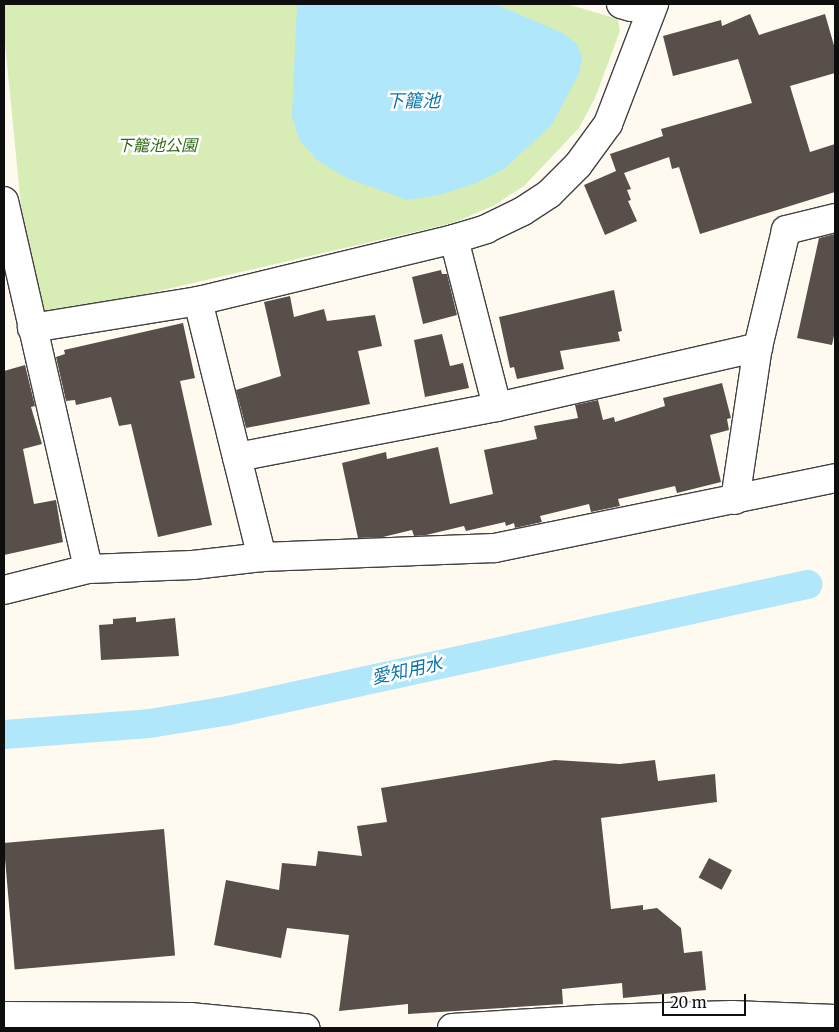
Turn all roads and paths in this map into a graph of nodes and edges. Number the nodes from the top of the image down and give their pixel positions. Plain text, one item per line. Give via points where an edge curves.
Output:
1 (621, 4) edge
2 (649, 4) edge
3 (654, 4) edge
4 (4, 201) edge
5 (835, 218) edge
6 (454, 239) junction
7 (198, 301) junction
8 (32, 328) junction
9 (758, 348) junction
10 (497, 407) junction
11 (237, 457) junction
12 (835, 478) edge
13 (735, 500) junction
14 (262, 557) junction
15 (88, 569) junction
16 (4, 590) edge
17 (4, 1016) edge
18 (835, 1020) edge
19 (305, 1028) edge
20 (452, 1028) edge

1 - 2 street via 631,8
3 - 6 street via 608,124 578,165 549,194 523,211 486,229
4 - 8 street
5 - 9 street via 786,230
6 - 7 street
6 - 10 street
7 - 8 street
7 - 11 street
8 - 15 street
9 - 10 street
9 - 13 street
10 - 11 street
11 - 14 street
12 - 13 street
13 - 14 street via 495,548
14 - 15 street via 193,565
15 - 16 street
17 - 19 street via 190,1017
18 - 20 street via 722,1015

